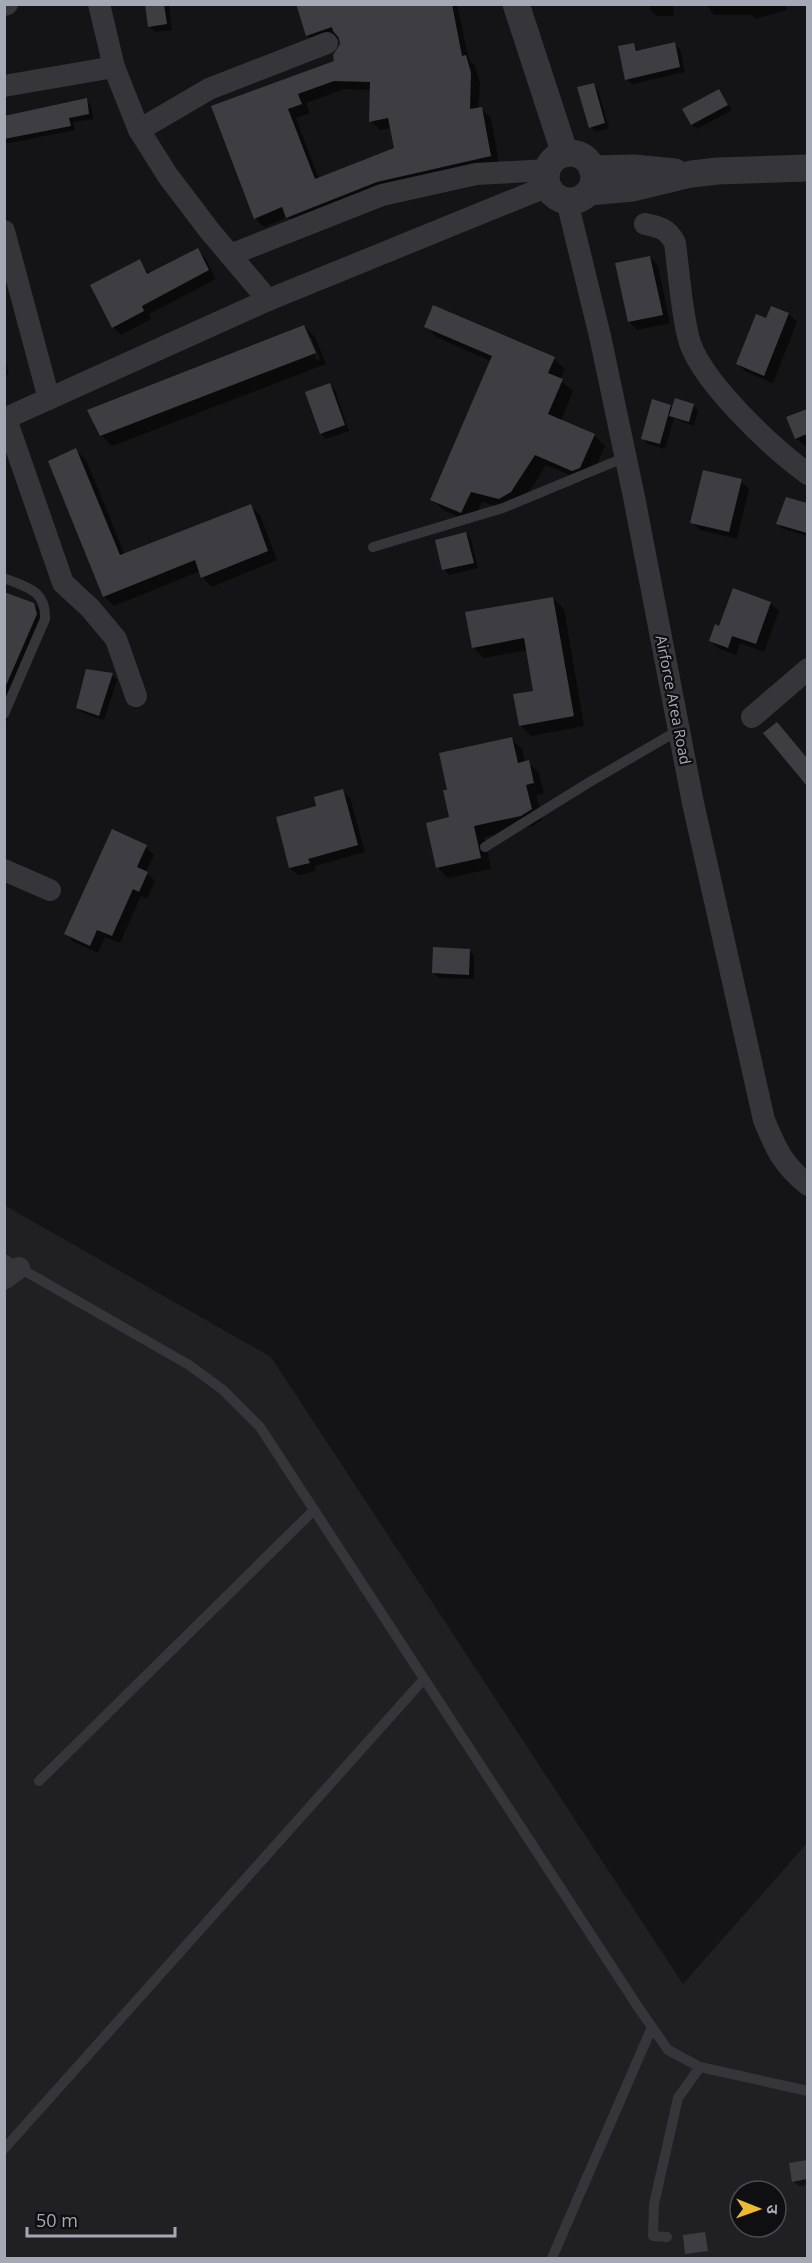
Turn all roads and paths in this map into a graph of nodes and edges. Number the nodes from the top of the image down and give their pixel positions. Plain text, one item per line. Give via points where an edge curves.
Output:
1 (99, 4) edge
2 (516, 4) edge
3 (535, 4) edge
4 (327, 43) dead end
5 (529, 44) junction
6 (114, 68) junction
7 (4, 86) edge
8 (139, 130) junction
9 (807, 168) edge
10 (568, 178) junction
11 (645, 224) dead end
12 (4, 231) edge
13 (230, 255) junction
14 (268, 300) junction
15 (49, 399) junction
16 (5, 419) edge
17 (626, 457) junction
18 (807, 474) edge
19 (373, 547) dead end
20 (4, 578) edge
21 (807, 669) edge
22 (136, 696) dead end
23 (4, 714) edge
24 (752, 717) dead end
25 (679, 730) junction
26 (485, 847) dead end
27 (4, 870) edge
28 (50, 890) dead end
29 (807, 1185) edge
30 (9, 1268) edge
31 (314, 1510) junction
32 (424, 1679) junction
33 (39, 1781) dead end
34 (652, 2027) junction
35 (700, 2067) junction
36 (807, 2091) edge
37 (4, 2149) edge
38 (668, 2237) dead end
39 (552, 2259) edge

1 - 6 street
2 - 5 street, Airforce Area Road
3 - 5 street
4 - 8 street via 209,89
5 - 10 street, Airforce Area Road
6 - 7 street
6 - 8 street
8 - 13 street via 168,176
9 - 10 street via 691,174 633,188
10 - 13 street via 476,174 382,195
10 - 14 street
10 - 17 street, Airforce Area Road
11 - 18 street via 664,228 675,243 688,336 696,358 767,441
12 - 15 street
13 - 14 street
14 - 15 street
15 - 16 street
16 - 22 street via 63,583 116,639
17 - 19 lane via 503,507
17 - 25 street, Airforce Area Road
20 - 23 lane via 42,597 45,619
21 - 24 street
25 - 26 lane
25 - 29 street, Airforce Area Road via 764,1120 776,1151
27 - 28 street
30 - 31 lane via 189,1365 223,1390 260,1427
31 - 32 lane
31 - 33 lane
32 - 34 lane
32 - 37 lane
34 - 35 lane via 668,2050
34 - 39 lane
35 - 36 lane
35 - 38 lane via 678,2098 654,2204 653,2236

